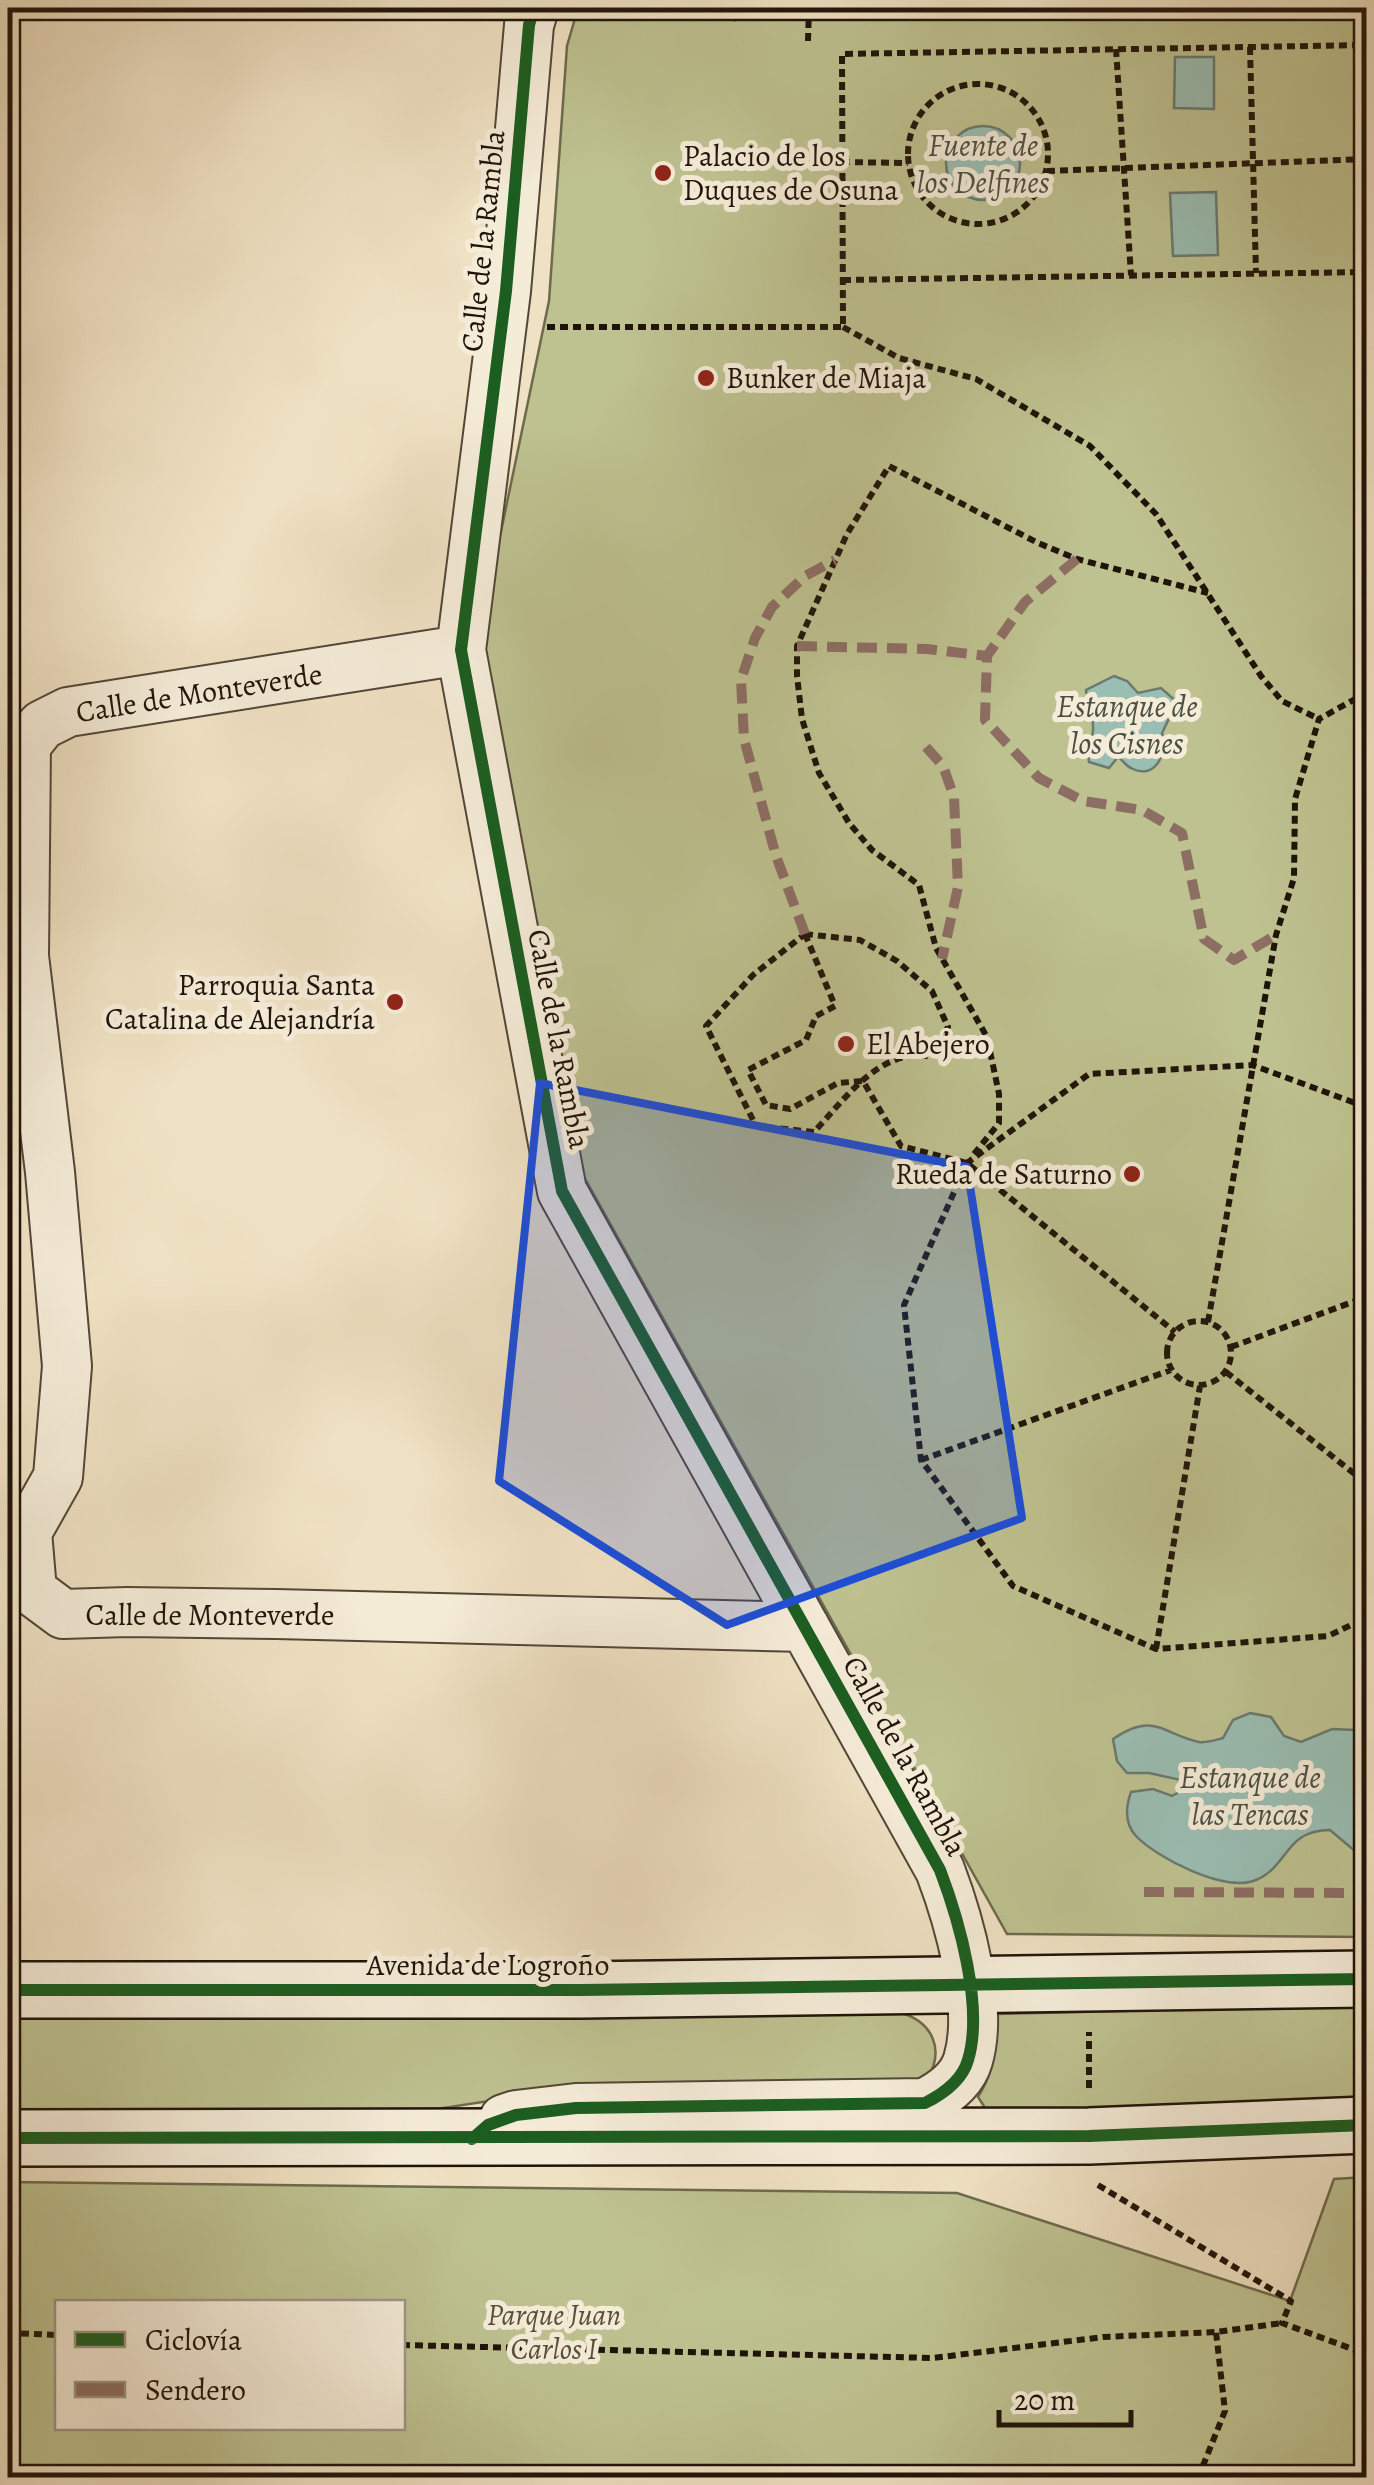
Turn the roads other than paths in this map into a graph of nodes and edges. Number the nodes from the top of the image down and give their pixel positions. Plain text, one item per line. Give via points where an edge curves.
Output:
1 (534, 8) edge
2 (461, 650) junction
3 (805, 1627) junction
4 (1366, 1979) edge
5 (969, 1987) junction
6 (8, 1990) edge
7 (1366, 2125) edge
8 (8, 2138) edge
9 (472, 2139) junction

1 - 2 street, Calle de la Rambla
2 - 3 street, Calle de la Rambla via 562,1191
2 - 3 street, Calle de Monteverde via 68,712 42,725 26,746 24,956 67,1366 58,1477 27,1532 32,1591 63,1614
3 - 5 street, Calle de la Rambla via 940,1870 956,1911
4 - 5 main road, Avenida de Logroño
5 - 6 main road, Avenida de Logroño
5 - 9 street via 968,2062 944,2094 925,2103 576,2108 516,2115
7 - 9 main road via 1089,2136
8 - 9 main road

